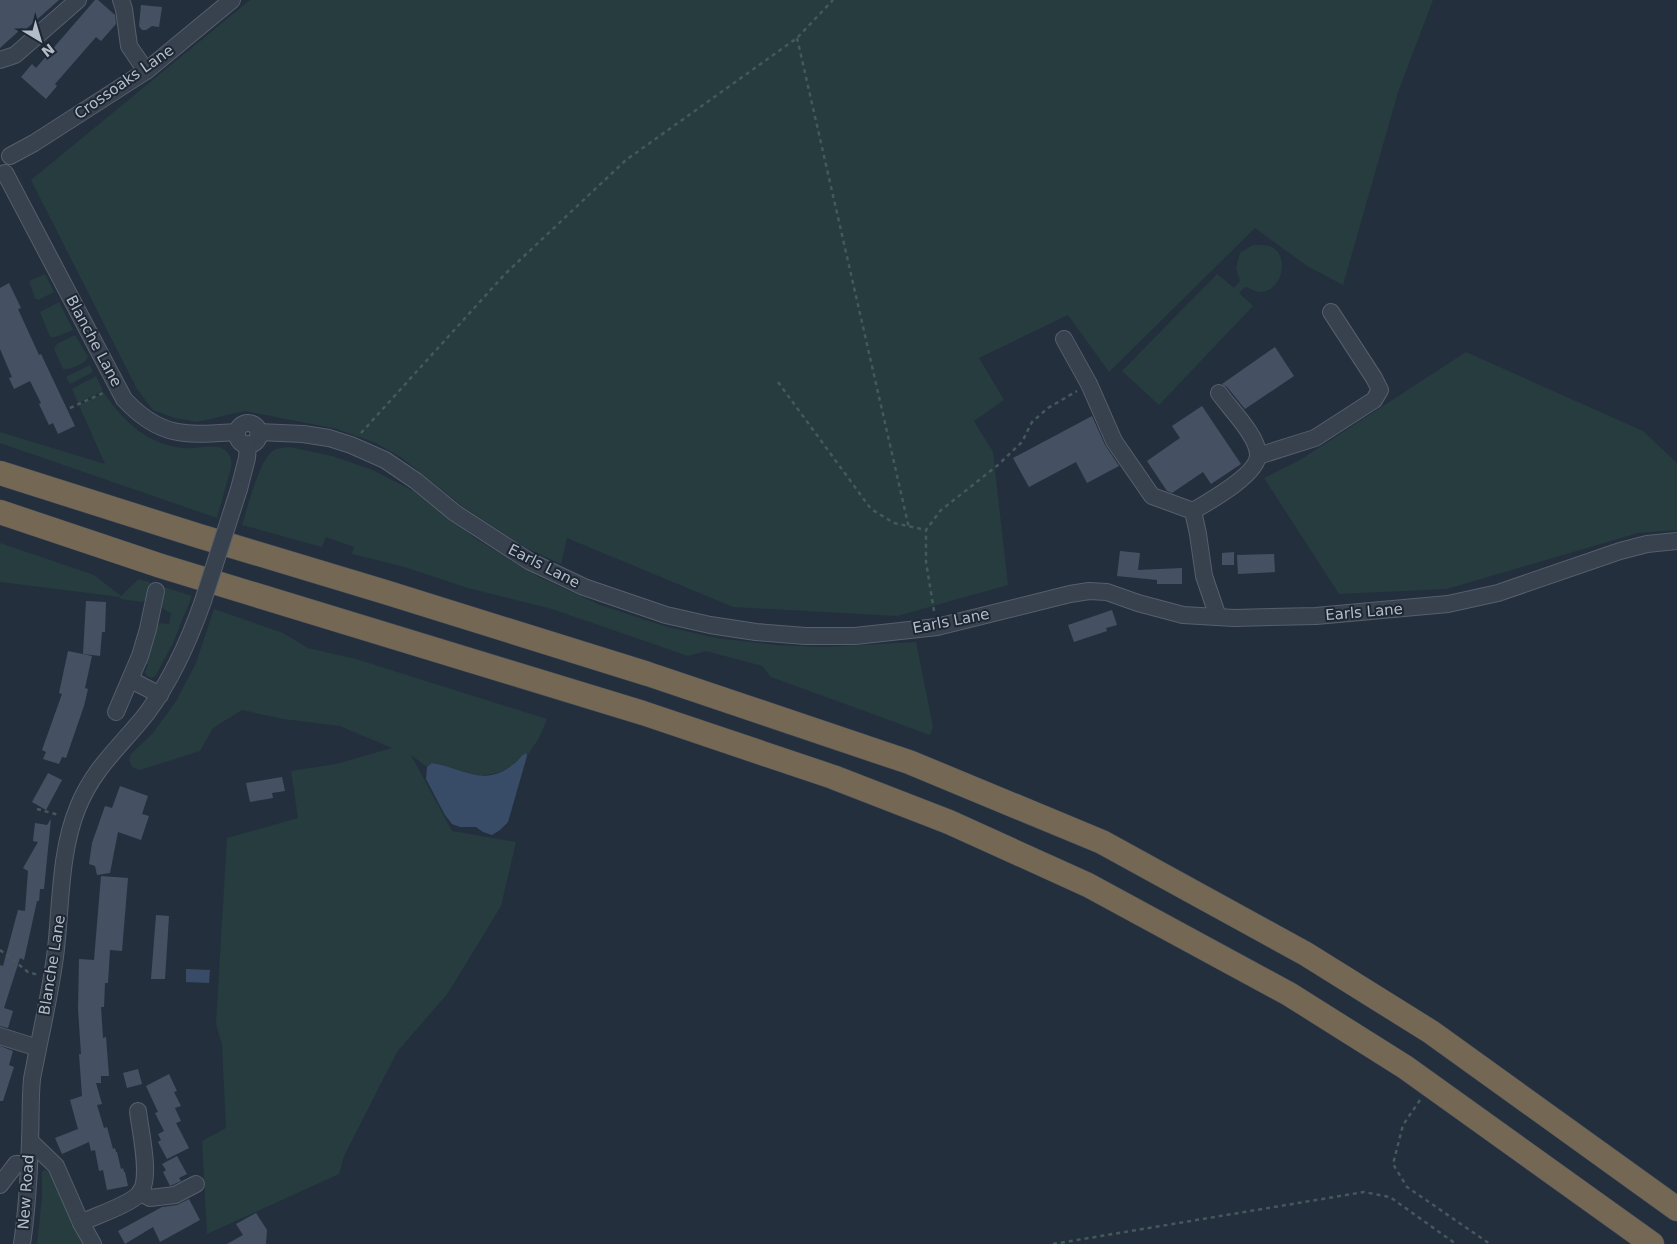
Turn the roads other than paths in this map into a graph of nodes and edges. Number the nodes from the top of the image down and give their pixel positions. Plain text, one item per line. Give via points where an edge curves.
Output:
1 (78, 0) edge
2 (121, 0) edge
3 (232, 0) edge
4 (0, 60) edge
5 (146, 71) junction
6 (5, 154) edge
7 (3, 174) edge
8 (1331, 312) dead end
9 (1064, 340) dead end
10 (1218, 393) dead end
11 (248, 436) junction
12 (1258, 456) junction
13 (0, 473) edge
14 (1193, 511) junction
15 (0, 512) edge
16 (1677, 541) edge
17 (156, 591) dead end
18 (1218, 617) junction
19 (131, 680) junction
20 (160, 695) junction
21 (116, 712) dead end
22 (0, 1036) edge
23 (38, 1048) junction
24 (138, 1111) dead end
25 (30, 1141) junction
26 (28, 1164) junction
27 (196, 1184) dead end
28 (0, 1185) edge
29 (140, 1192) junction
30 (1677, 1209) edge
31 (81, 1223) junction
32 (22, 1244) edge
33 (93, 1244) edge
34 (1652, 1244) edge

1 - 4 street via 15,55
2 - 5 street via 129,46
3 - 5 street, Crossoaks Lane
5 - 6 street, Crossoaks Lane via 34,144
6 - 7 street via 12,166
7 - 11 street, Blanche Lane via 124,399 138,414 168,430
8 - 12 street via 1380,390 1374,400 1315,438
9 - 14 street via 1089,384 1114,441 1152,496
10 - 12 street via 1250,435
11 - 18 street, Earls Lane via 303,434 351,445 385,460 455,513 529,561 584,587 666,615 710,625 805,636 855,636 937,627 1090,591 1106,592 1183,615
11 - 20 street, Blanche Lane, bridge via 247,458 239,489 203,601 177,666
12 - 14 street via 1254,466 1225,492
13 - 30 highway via 648,674 909,762 1102,842 1306,954 1431,1032
14 - 18 street via 1204,576
15 - 34 highway via 170,569 643,714 833,777 949,822 1088,885 1289,994 1406,1067
16 - 18 street, Earls Lane via 1620,550 1498,593 1448,604 1316,616
17 - 19 street via 148,629
19 - 20 street
19 - 21 street
20 - 23 street, Blanche Lane via 99,768 73,819 66,846 56,951
22 - 23 street
23 - 25 street, Blanche Lane via 30,1097
24 - 29 street via 146,1175
25 - 26 street, New Road
25 - 31 street via 56,1166
26 - 28 street via 16,1164
26 - 32 street, New Road
27 - 29 street via 175,1195 150,1198
29 - 31 street
31 - 33 street

